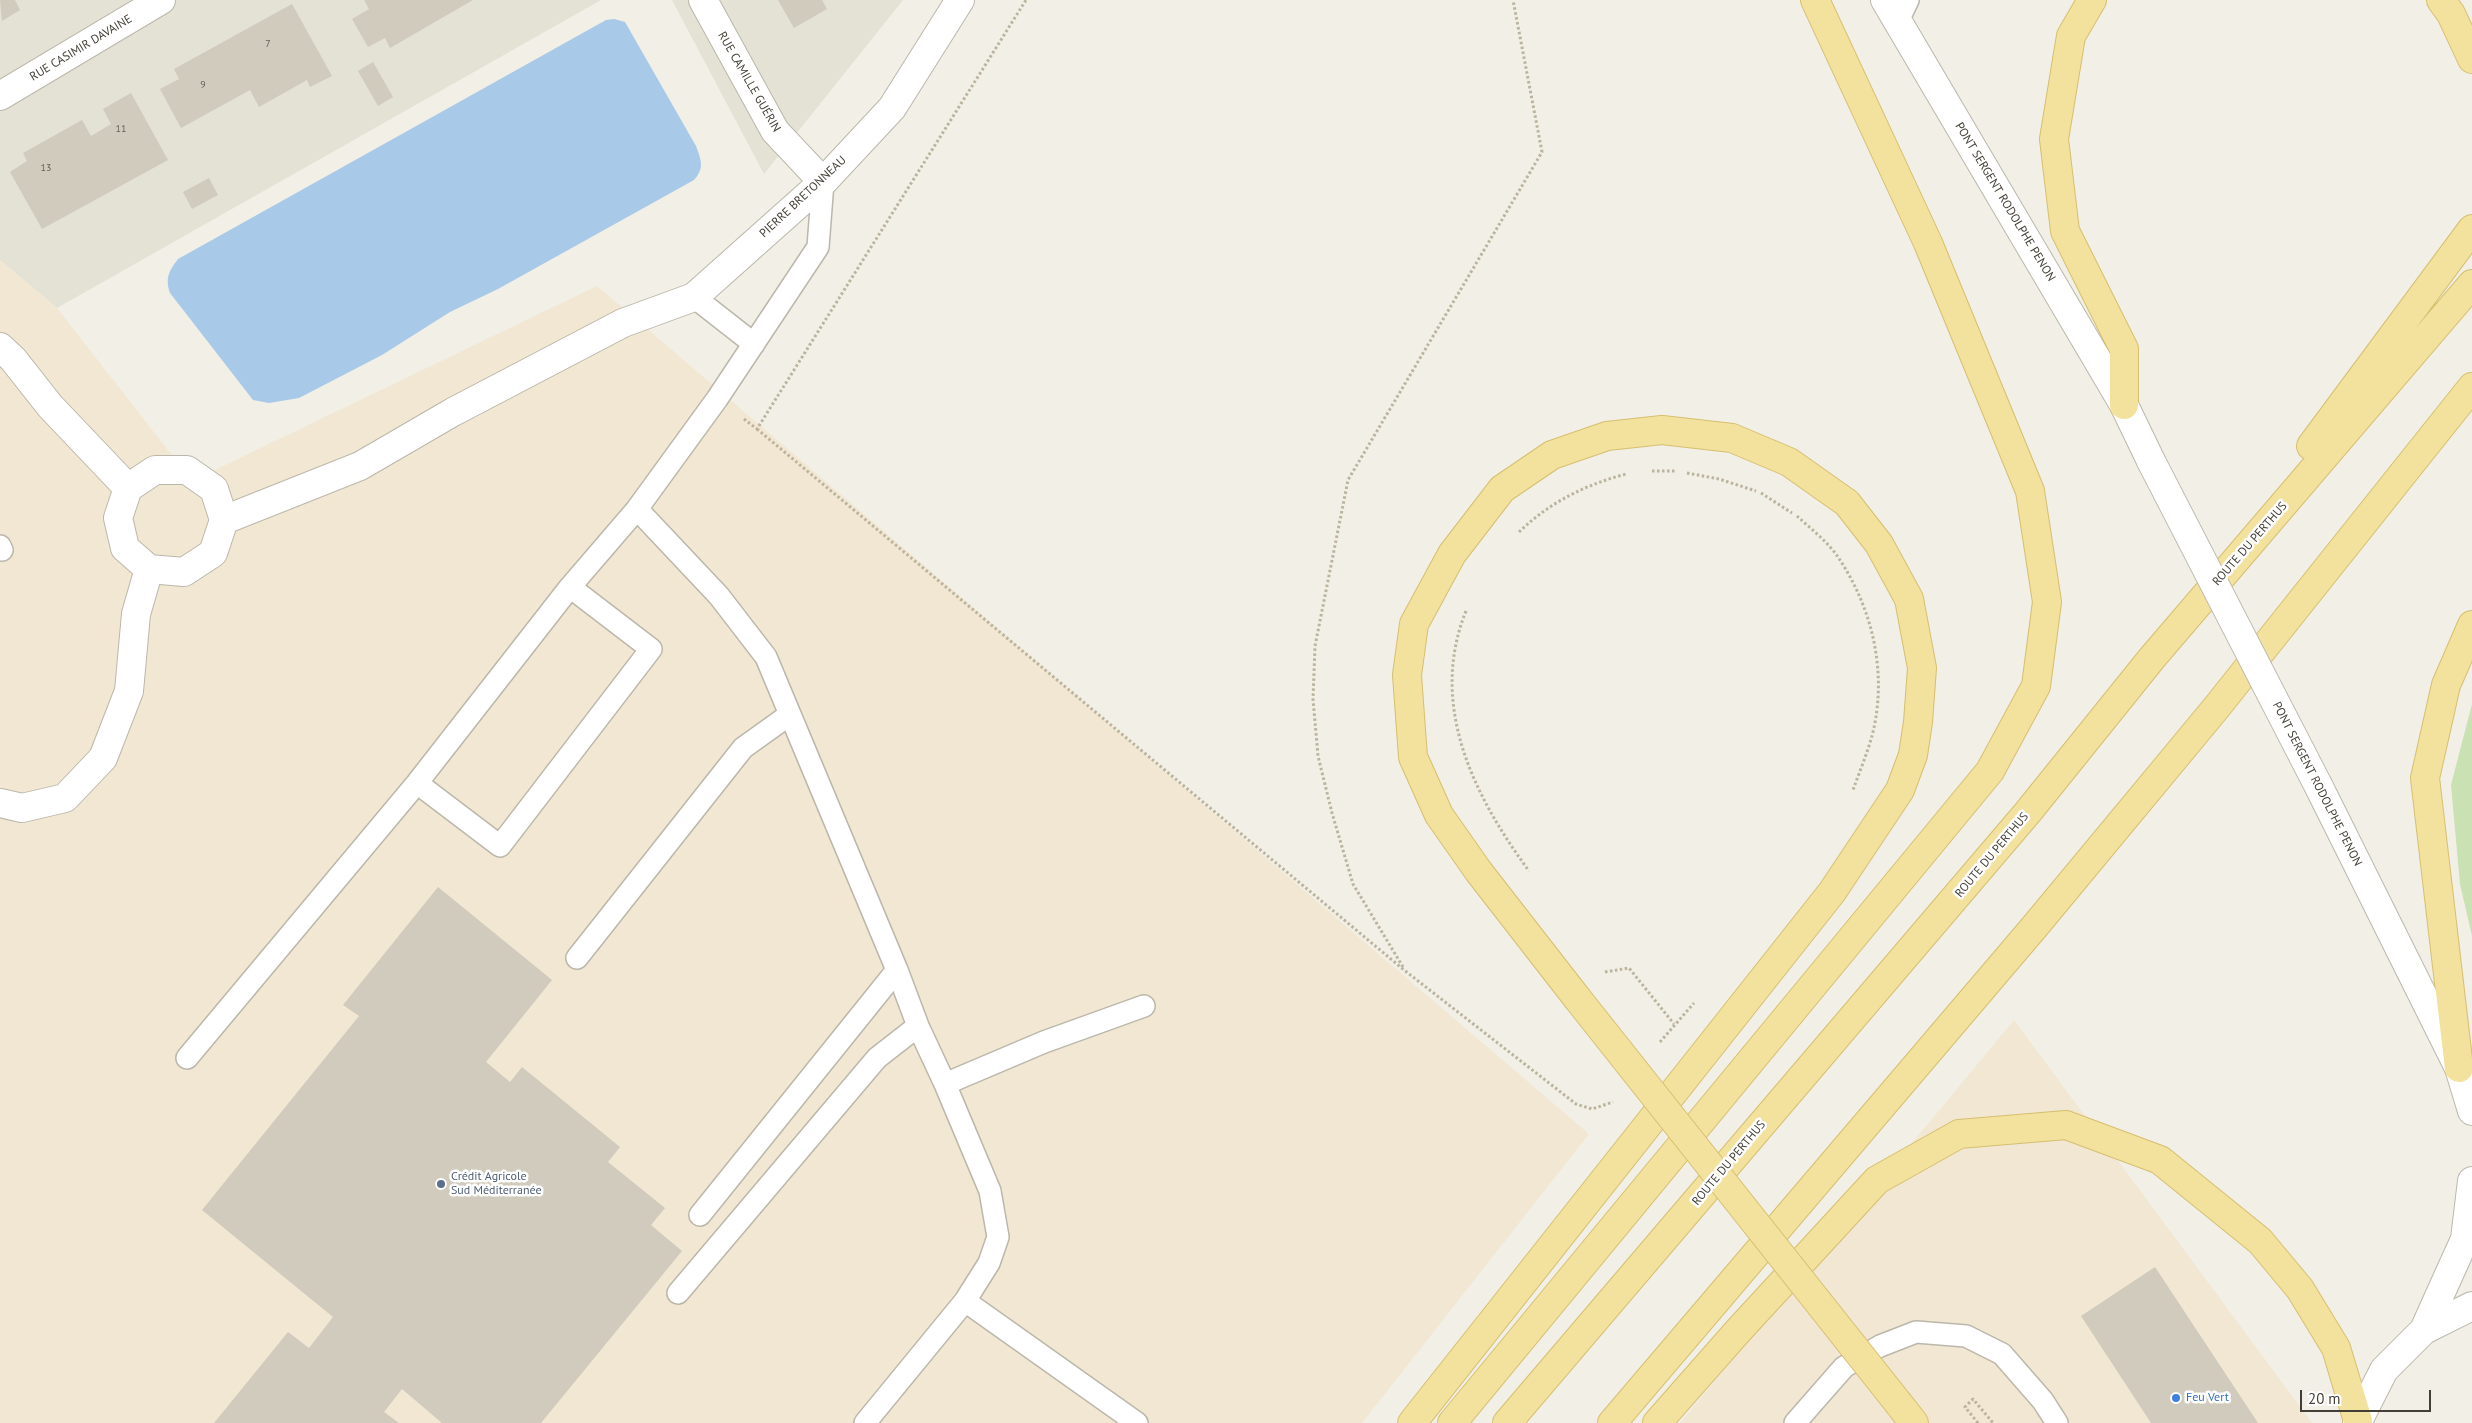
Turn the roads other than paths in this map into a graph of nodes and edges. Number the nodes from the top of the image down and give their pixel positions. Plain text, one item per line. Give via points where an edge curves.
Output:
1 (161, 0) edge
2 (703, 0) edge
3 (960, 0) edge
4 (1815, 0) edge
5 (2092, 0) edge
6 (2441, 0) edge
7 (1897, 7) edge
8 (2472, 59) edge
9 (0, 96) edge
10 (823, 182) junction
11 (2472, 229) edge
12 (2472, 284) edge
13 (694, 297) junction
14 (754, 344) junction
15 (4, 359) edge
16 (2472, 387) edge
17 (2124, 405) junction
18 (128, 488) junction
19 (637, 509) junction
20 (224, 520) junction
21 (149, 569) junction
22 (570, 587) junction
23 (2472, 625) edge
24 (2152, 658) junction
25 (789, 715) junction
26 (417, 783) junction
27 (0, 803) edge
28 (577, 958) dead end
29 (897, 970) junction
30 (1144, 1006) dead end
31 (918, 1026) junction
32 (187, 1058) dead end
33 (2459, 1068) junction
34 (945, 1084) junction
35 (2472, 1111) edge
36 (2472, 1181) edge
37 (700, 1215) dead end
38 (678, 1293) dead end
39 (965, 1301) junction
40 (2472, 1306) edge
41 (2424, 1330) junction
42 (1906, 1413) edge
43 (2358, 1422) edge
44 (865, 1423) edge
45 (1137, 1423) edge
46 (1412, 1423) edge
47 (1452, 1423) edge
48 (1507, 1423) edge
49 (1612, 1423) edge
50 (1657, 1423) edge
51 (1795, 1423) edge
52 (2057, 1423) edge

1 - 9 street, RUE CASIMIR DAVAINE
2 - 10 street, RUE CAMILLE GUÉRIN via 775,131
3 - 10 street, PIERRE BRETONNEAU via 892,108
4 - 47 main road via 1928,243 2030,491 2047,602 2036,686 1990,771
5 - 17 main road via 2071,36 2054,139 2065,231 2124,349
6 - 8 main road
7 - 17 street, PONT SERGENT RODOLPHE PENON
10 - 13 street, PIERRE BRETONNEAU
10 - 14 lane via 818,247
11 - 24 main road
12 - 24 main road, ROUTE DU PERTHUS
13 - 14 lane
13 - 20 street, PIERRE BRETONNEAU via 623,323 453,412 360,466
14 - 19 lane
15 - 18 street
16 - 49 main road via 2216,708 2036,925
17 - 33 street, PONT SERGENT RODOLPHE PENON, bridge
18 - 20 street via 155,470 187,470 214,490
18 - 21 street via 118,518 125,548
19 - 22 lane
19 - 25 lane via 719,596 766,657
20 - 21 street via 213,553 184,572
21 - 27 street via 136,614 129,691 103,758 65,798 22,808
22 - 26 lane
22 - 26 lane via 652,649 500,846
23 - 33 main road via 2446,685 2425,778
24 - 48 main road, ROUTE DU PERTHUS via 2028,812
25 - 28 lane via 744,748
25 - 29 lane
26 - 32 lane
29 - 31 lane
29 - 37 lane
30 - 34 lane via 1044,1042
31 - 34 lane
31 - 38 lane via 877,1058
33 - 35 street, PONT SERGENT RODOLPHE PENON
34 - 39 lane via 990,1191 998,1237 988,1263
36 - 41 street via 2465,1239
39 - 44 lane
39 - 45 lane
40 - 41 street
41 - 43 street via 2384,1370
42 - 46 main road, bridge via 1577,998 1479,872 1439,816 1413,757 1407,675 1414,624 1452,554 1502,489 1552,455 1608,436 1662,430 1732,438 1789,462 1847,503 1879,544 1909,599 1922,668 1913,755 1900,790 1832,892
43 - 50 main road via 2336,1348 2300,1289 2260,1242 2160,1160 2066,1125 1958,1134 1877,1180
51 - 52 lane via 1844,1367 1880,1346 1916,1332 1966,1336 2002,1354 2043,1401

